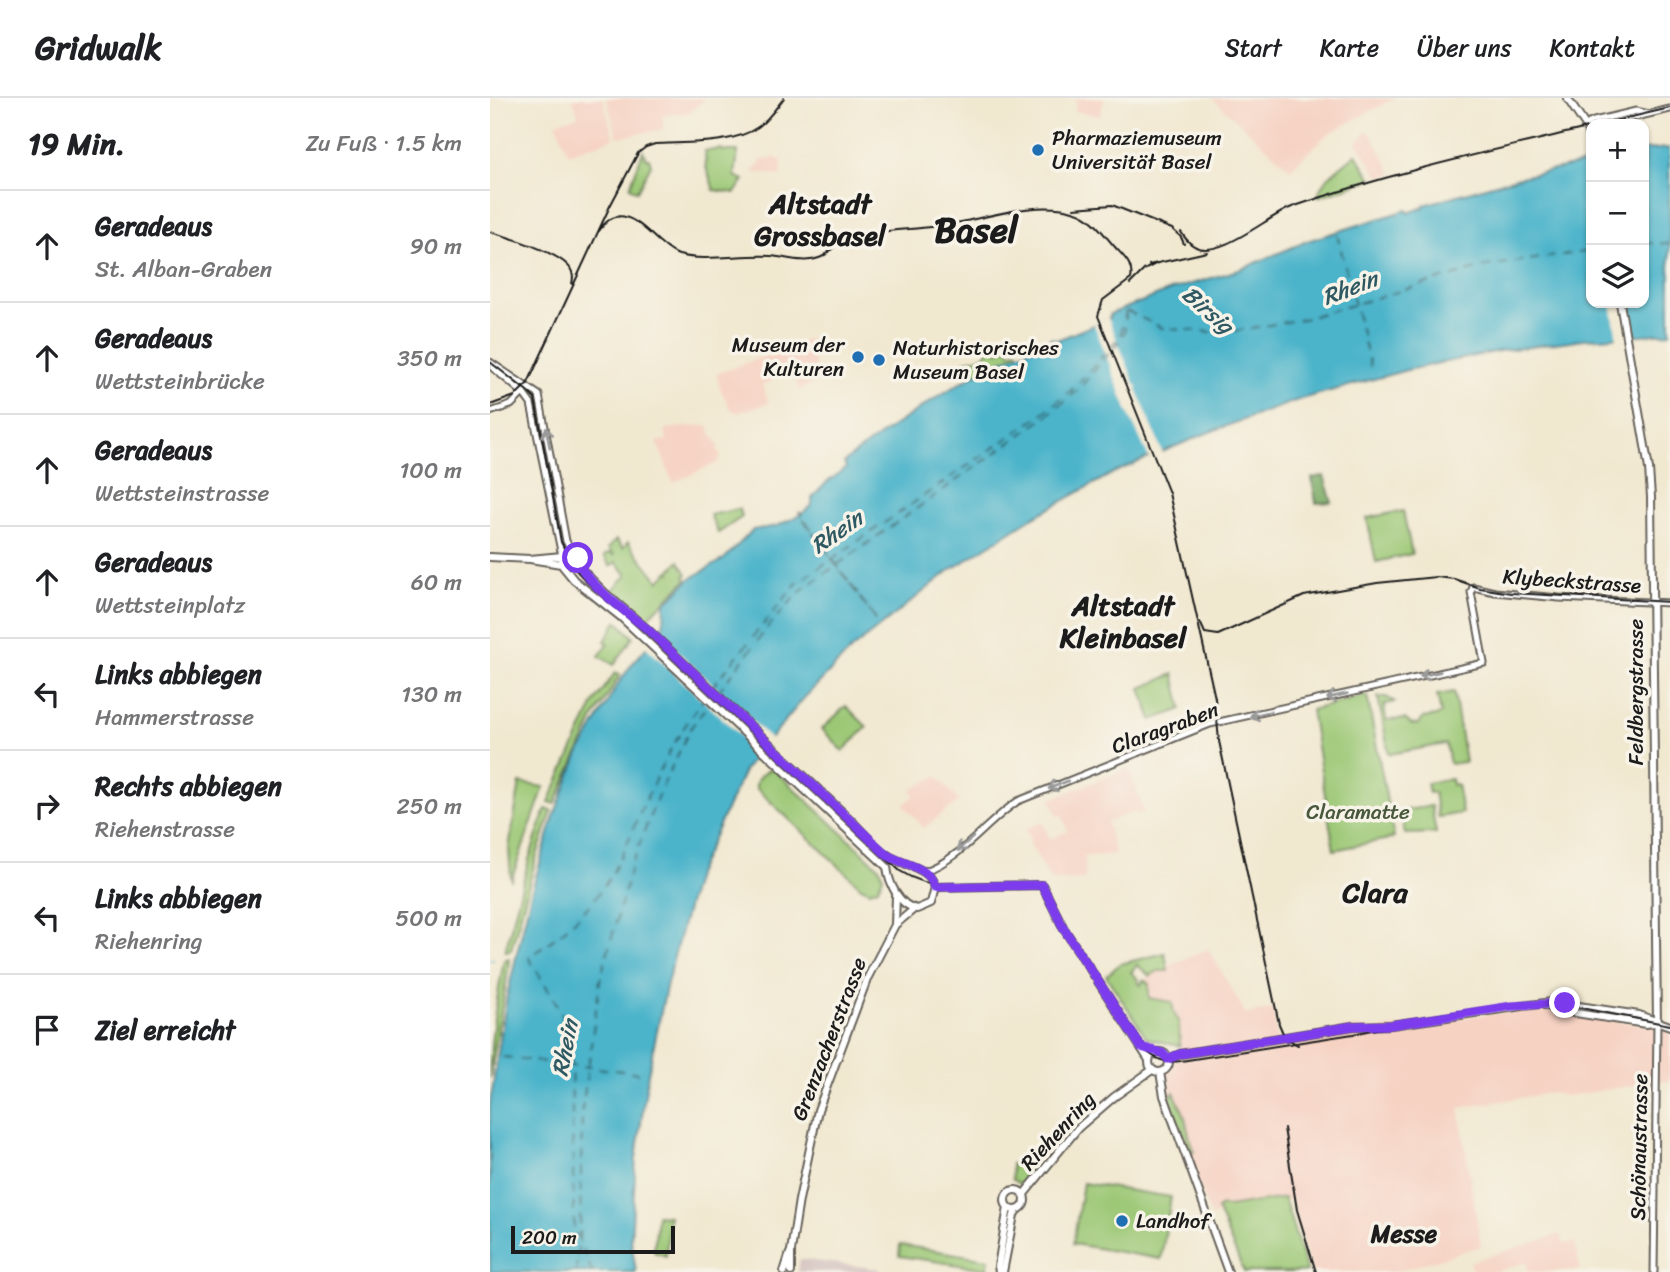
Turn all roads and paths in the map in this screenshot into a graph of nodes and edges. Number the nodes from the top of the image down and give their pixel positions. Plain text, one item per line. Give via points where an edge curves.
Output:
1 (1567, 98) edge
2 (1670, 109) edge
3 (1649, 114) junction
4 (1602, 119) edge
5 (1628, 119) edge
6 (1586, 124) edge
7 (1621, 308) edge
8 (490, 364) edge
9 (528, 387) junction
10 (523, 393) junction
11 (490, 412) edge
12 (572, 552) junction
13 (490, 556) edge
14 (563, 563) junction
15 (578, 564) junction
16 (1653, 602) junction
17 (1670, 603) edge
18 (625, 615) junction
19 (1483, 663) joint
20 (897, 861) junction
21 (887, 867) junction
22 (925, 871) junction
23 (935, 887) junction
24 (896, 894) junction
25 (914, 909) junction
26 (895, 925) junction
27 (1657, 1023) junction
28 (1670, 1026) edge
29 (1141, 1047) junction
30 (1160, 1052) junction
31 (1168, 1059) junction
32 (1149, 1060) junction
33 (1152, 1070) junction
34 (1160, 1072) junction
35 (1024, 1194) junction
36 (1008, 1207) junction
37 (1017, 1210) junction
38 (791, 1251) junction
39 (784, 1272) edge
40 (791, 1272) edge
41 (1001, 1272) edge
42 (1228, 1272) edge
43 (1654, 1272) edge

1 - 6 main road
2 - 3 street
3 - 4 street via 1636,111
3 - 5 street
7 - 16 main road, Feldbergstrasse via 1649,469
8 - 9 street
8 - 10 street
9 - 10 street
12 -> 9 street via 566,541 541,404 536,391
10 - 11 street via 511,405
10 - 14 street via 529,400
12 - 14 main road via 566,552
12 - 15 main road
13 - 14 main road
14 - 15 main road via 575,569
14 - 18 main road via 574,580
15 - 18 main road
16 - 17 street, Klybeckstrasse
16 - 19 street, Klybeckstrasse via 1559,598 1473,587
16 - 27 main road, Feldbergstrasse
18 - 20 main road
18 - 21 main road
19 -> 22 street, Claragraben via 1210,724 1018,801 946,861
20 - 21 main road
20 - 22 main road
21 - 24 main road
22 - 23 main road
23 - 25 main road via 931,903
23 - 29 main road via 1042,885 1064,929
24 - 25 main road
24 - 26 main road, Grenzacherstrasse
25 - 26 main road, Grenzacherstrasse
26 - 38 main road, Grenzacherstrasse via 864,986 818,1110
27 - 28 main road
27 - 31 main road via 1639,1015 1552,1002 1391,1025 1353,1026
27 - 43 street, Schönaustrasse
29 - 30 main road
29 - 32 main road
30 - 31 main road
30 - 32 main road
31 - 34 main road via 1167,1068
32 - 33 main road
33 - 34 main road
33 - 35 main road, Riehenring via 1078,1128
34 - 42 main road via 1164,1096
35 - 36 main road via 1010,1191 1005,1199
35 - 37 main road via 1025,1204
36 - 37 main road
36 - 41 main road via 998,1266
37 - 41 main road
38 - 39 main road, Grenzacherstrasse
38 - 40 main road, Grenzacherstrasse

